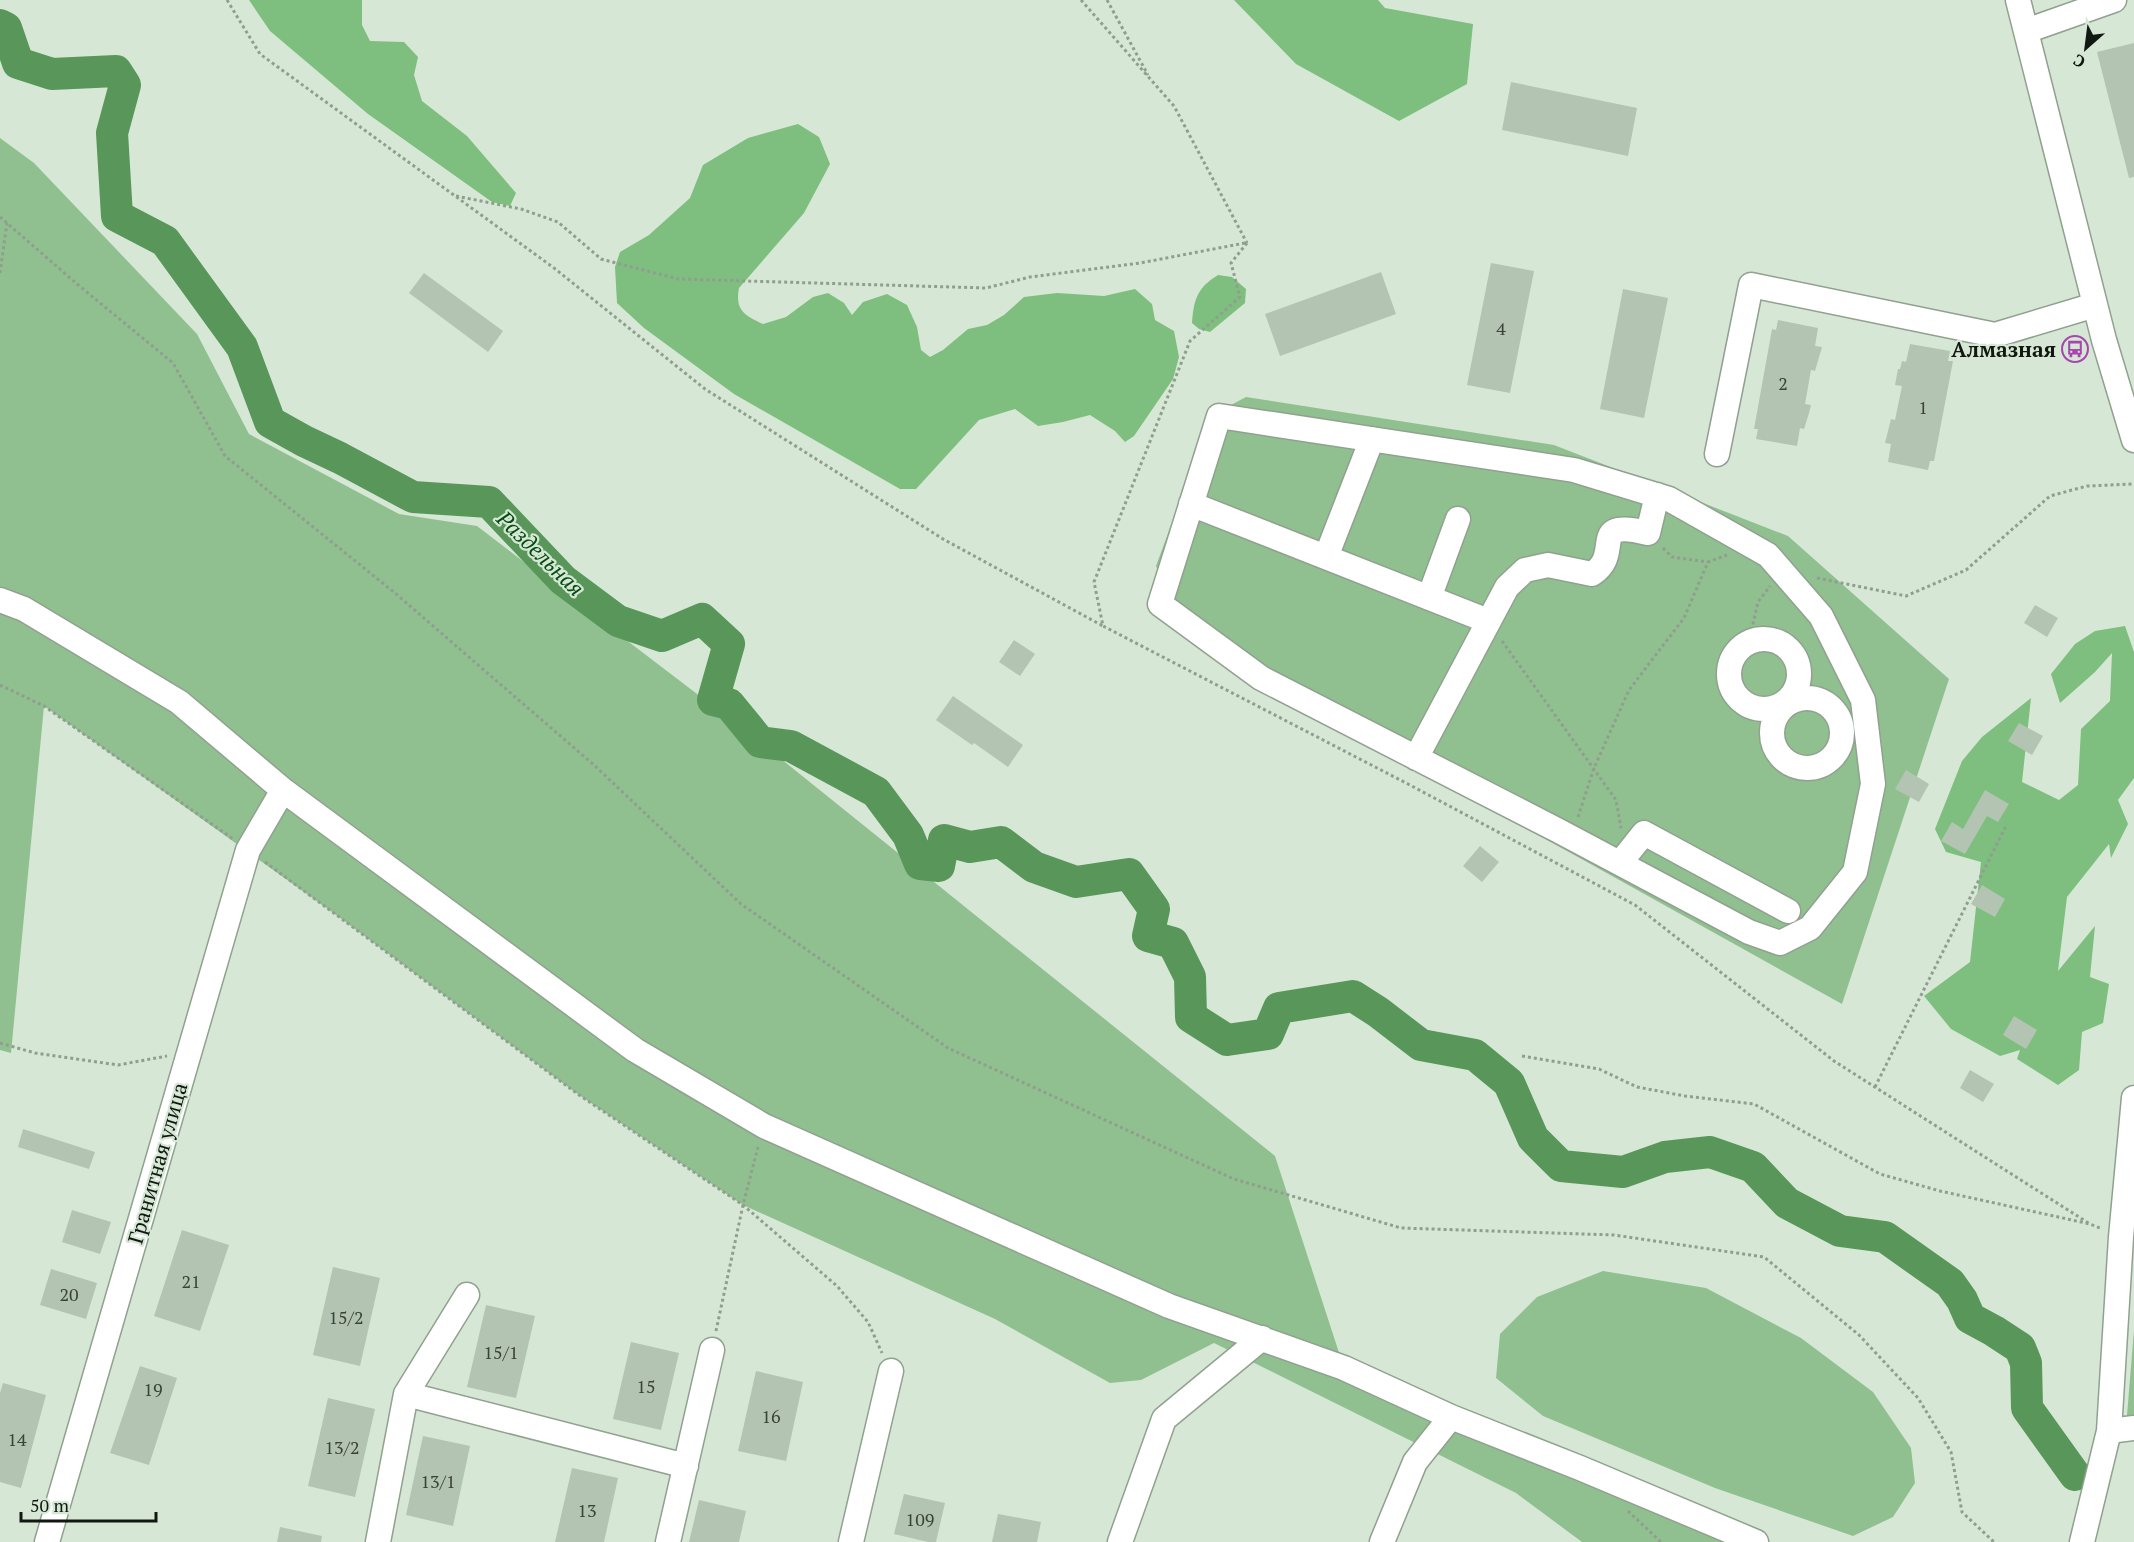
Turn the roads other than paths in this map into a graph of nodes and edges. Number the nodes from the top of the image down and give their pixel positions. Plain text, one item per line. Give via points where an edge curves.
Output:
1 (2018, 0) edge
2 (2114, 0) edge
3 (2026, 31) junction
4 (2095, 305) junction
5 (1372, 439) junction
6 (2134, 440) edge
7 (1717, 454) dead end
8 (1657, 495) junction
9 (1191, 504) junction
10 (1458, 519) dead end
11 (1326, 557) junction
12 (1429, 598) junction
13 (0, 600) edge
14 (1488, 621) junction
15 (1786, 703) joint
16 (1416, 758) junction
17 (283, 790) junction
18 (1620, 863) junction
19 (1788, 911) dead end
20 (2134, 1098) edge
21 (2131, 1164) edge
22 (466, 1295) dead end
23 (2125, 1333) edge
24 (1262, 1338) junction
25 (712, 1350) road end
26 (891, 1371) road end
27 (406, 1394) junction
28 (1451, 1417) junction
29 (2134, 1428) edge
30 (2109, 1431) junction
31 (686, 1466) junction
32 (47, 1542) edge
33 (378, 1542) edge
34 (668, 1542) edge
35 (851, 1542) edge
36 (1120, 1542) edge
37 (1382, 1542) edge
38 (1756, 1542) edge
39 (2082, 1542) edge

1 - 3 street
2 - 3 street
3 - 4 street
4 - 6 street
4 - 7 street via 1995,335 1751,285
5 - 8 street via 1574,470
5 - 9 street via 1219,416
5 - 11 street
8 - 14 street via 1648,533 1622,528 1613,531 1607,556 1601,568 1592,574 1548,565 1525,570 1507,587
8 - 18 street via 1768,555 1821,616 1863,700 1873,784 1856,872 1810,928 1780,943 1749,932
9 - 11 street
9 - 16 street via 1160,604 1262,678
10 - 12 street
11 - 12 street
12 - 14 street
13 - 17 street via 24,609 179,702
14 - 16 street
15 - 15 street via 1796,691 1800,677 1799,663 1792,652 1770,638 1749,642 1734,654 1729,681 1735,695 1759,709
16 - 18 street
17 - 24 street via 635,1050 764,1126 1169,1306
17 - 32 street, Гранитная улица via 248,850
18 - 19 street via 1644,833
20 - 21 street
21 - 23 street via 2121,1238
22 - 27 street
23 - 30 street
24 - 28 street via 1344,1368
24 - 36 street via 1164,1419
25 - 31 street
26 - 35 street
27 - 31 street
27 - 33 street
28 - 37 street via 1415,1462
28 - 38 street
29 - 30 street
30 - 39 street
31 - 34 street

